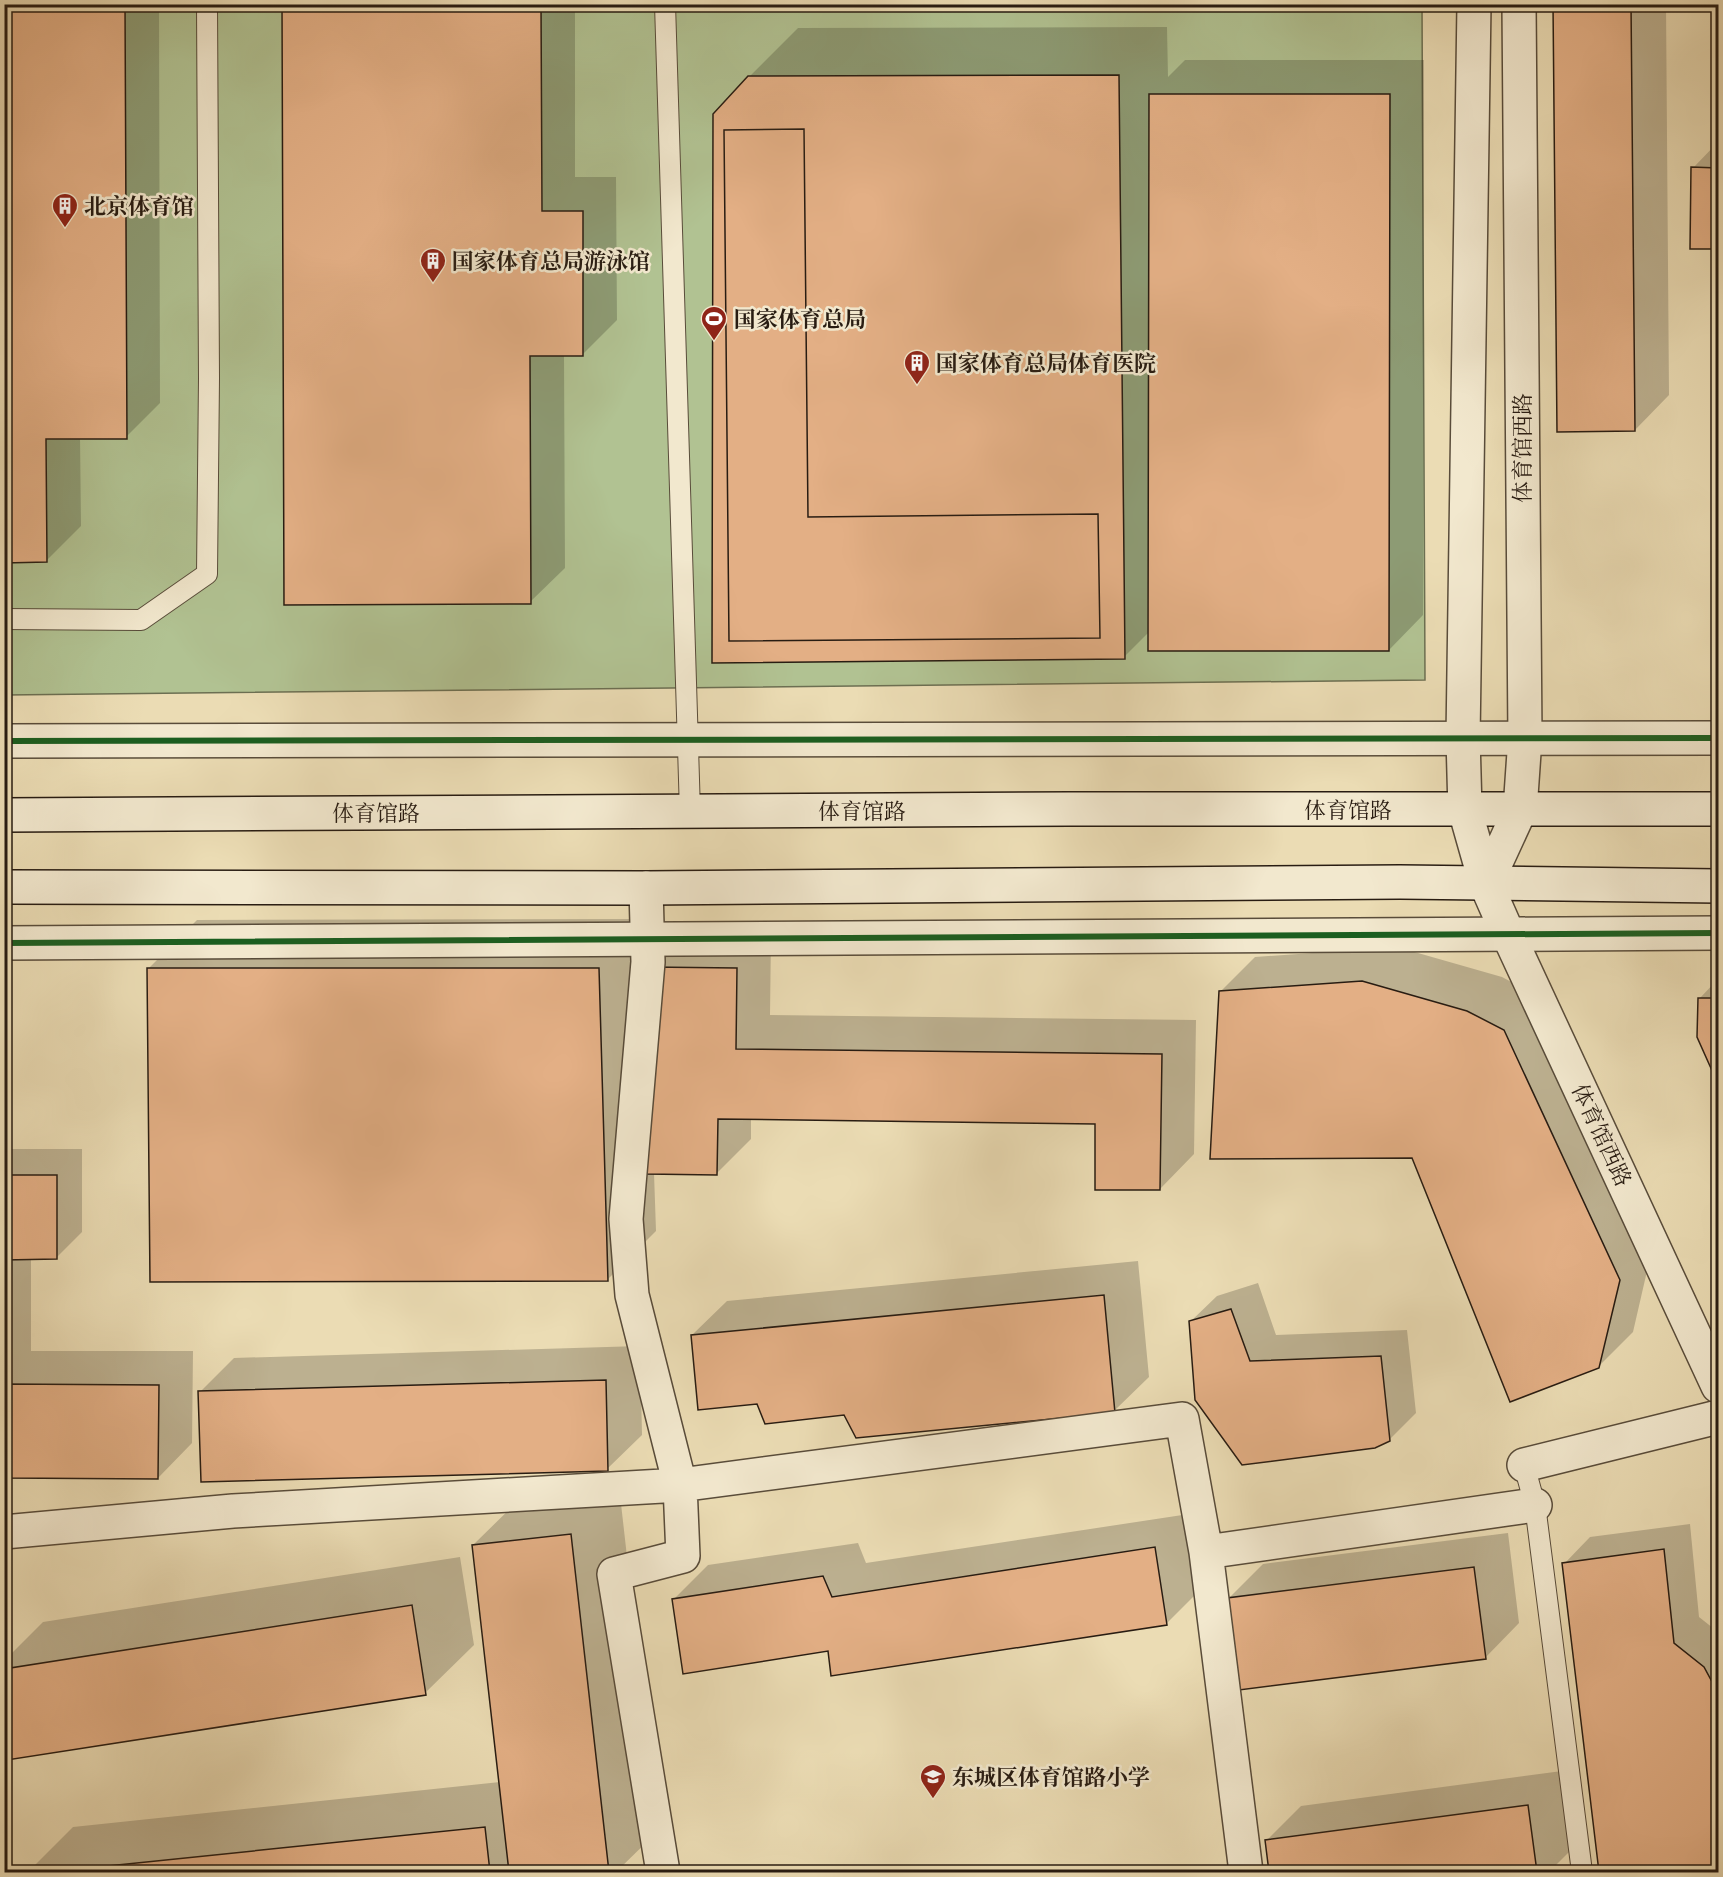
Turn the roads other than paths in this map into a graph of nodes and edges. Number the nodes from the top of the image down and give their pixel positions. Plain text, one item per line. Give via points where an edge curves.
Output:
1 (207, 4) edge
2 (665, 4) edge
3 (1474, 4) edge
4 (1519, 4) edge
5 (4, 619) edge
6 (1463, 738) junction
7 (1525, 738) junction
8 (1719, 738) edge
9 (688, 740) junction
10 (4, 741) edge
11 (1719, 809) edge
12 (1465, 810) junction
13 (1520, 810) junction
14 (690, 812) junction
15 (4, 815) edge
16 (1486, 884) junction
17 (1719, 886) edge
18 (4, 887) edge
19 (646, 888) junction
20 (1719, 933) edge
21 (1508, 934) junction
22 (647, 940) junction
23 (4, 943) edge
24 (1719, 1386) edge
25 (1719, 1418) edge
26 (1524, 1465) joint
27 (680, 1485) junction
28 (1535, 1505) junction
29 (4, 1532) edge
30 (1206, 1552) junction
31 (663, 1872) edge
32 (1246, 1872) edge
33 (1582, 1872) edge

1 - 5 lane via 207,574 141,620
2 - 9 lane
3 - 6 street, 体育馆西路
4 - 7 street, 体育馆西路
6 - 7 street
6 - 9 street
6 - 12 street, 体育馆西路
7 - 8 street
7 - 13 street, 体育馆西路
9 - 10 street
9 - 14 lane
11 - 13 street, 体育馆路
12 - 13 street, 体育馆路
12 - 14 street, 体育馆路
12 - 16 street, 体育馆西路
13 - 16 street, 体育馆西路
14 - 15 street, 体育馆路
16 - 17 street
16 - 19 street
16 - 21 street, 体育馆西路
18 - 19 street
19 - 22 street
20 - 21 street
21 - 22 street
21 - 24 street, 体育馆西路
22 - 23 street
22 - 27 street via 626,1219 632,1295
25 - 26 street
26 - 28 lane
27 - 29 street via 232,1511
27 - 30 street via 1182,1419
27 - 31 street via 682,1556 614,1574
28 - 30 street
28 - 33 lane
30 - 32 street

